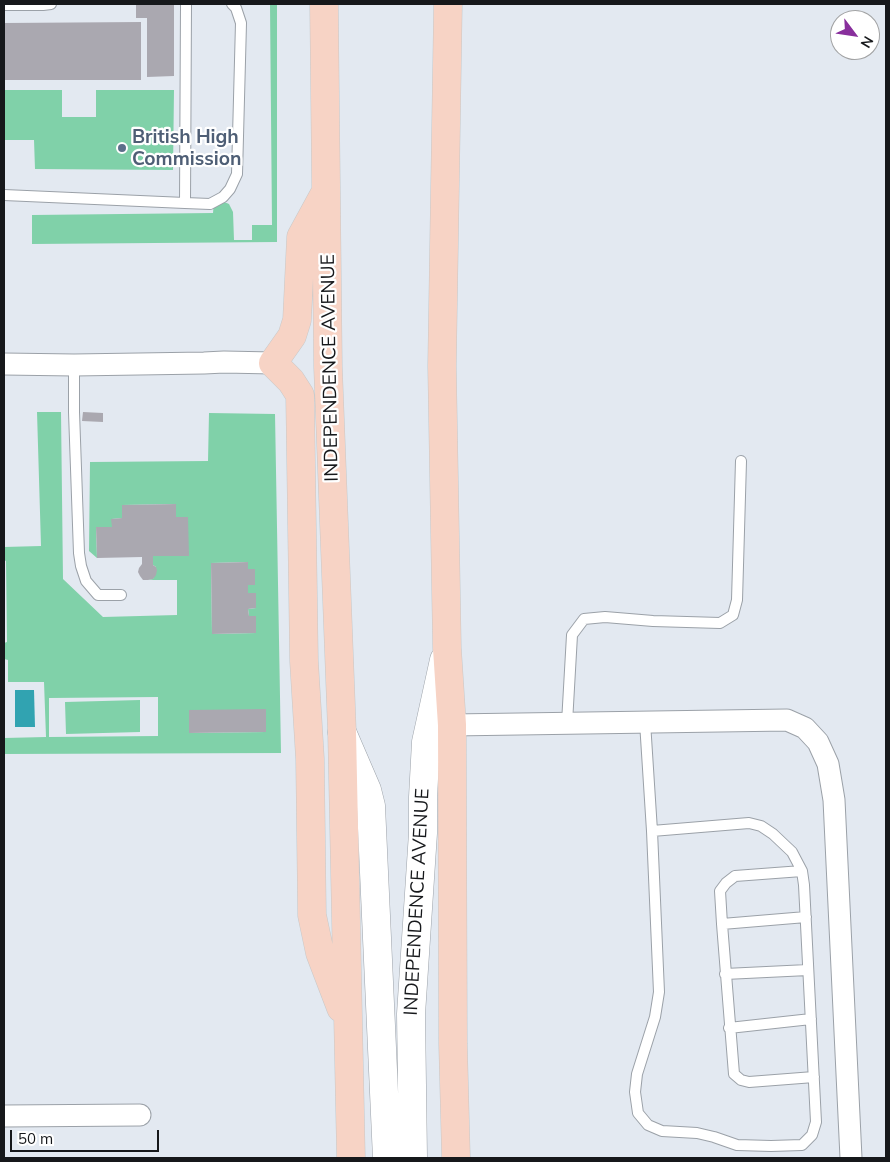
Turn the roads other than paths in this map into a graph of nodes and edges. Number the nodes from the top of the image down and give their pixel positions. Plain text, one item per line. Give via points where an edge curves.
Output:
1 (51, 4) edge
2 (186, 4) edge
3 (232, 4) edge
4 (324, 4) edge
5 (448, 4) edge
6 (4, 5) edge
7 (326, 190) junction
8 (4, 195) edge
9 (185, 203) junction
10 (273, 363) junction
11 (4, 364) edge
12 (74, 365) junction
13 (741, 461) dead end
14 (121, 595) dead end
15 (447, 648) junction
16 (645, 722) junction
17 (567, 723) junction
18 (452, 725) junction
19 (342, 732) junction
20 (652, 831) junction
21 (802, 871) junction
22 (806, 917) junction
23 (722, 924) junction
24 (808, 970) junction
25 (725, 974) junction
26 (811, 1020) junction
27 (349, 1028) junction
28 (729, 1028) junction
29 (814, 1077) junction
30 (140, 1115) dead end
31 (4, 1116) edge
32 (351, 1158) edge
33 (388, 1158) edge
34 (413, 1158) edge
35 (456, 1158) edge
36 (851, 1158) edge

1 - 6 lane
2 - 9 lane
3 - 9 lane via 241,23 237,174 223,197 210,204
4 - 7 main road, INDEPENDENCE AVENUE
5 - 15 main road, INDEPENDENCE AVENUE via 442,366
7 - 10 main road via 301,237 297,320 292,336
7 - 19 main road, INDEPENDENCE AVENUE via 328,367
8 - 9 lane
10 - 12 street
10 - 27 main road via 300,395 312,915 320,953
11 - 12 street
12 - 14 lane via 81,566 86,582 98,595
13 - 17 lane via 737,600 733,615 720,623 605,617 584,619 572,635
15 - 18 main road, INDEPENDENCE AVENUE
15 - 34 main road, INDEPENDENCE AVENUE via 426,742 411,1014
16 - 17 street
16 - 20 lane
16 - 36 street via 787,720 805,728 818,742 828,764 834,800
17 - 18 street
18 - 35 main road, INDEPENDENCE AVENUE
19 - 27 main road, INDEPENDENCE AVENUE
19 - 33 main road, INDEPENDENCE AVENUE via 371,806
20 - 21 lane via 749,823 761,826 792,852
20 - 29 lane via 659,992 655,1017 637,1074 638,1113 648,1125 662,1130 698,1133 737,1145 802,1145 812,1135 816,1122
21 - 22 lane
21 - 23 lane via 735,876 720,891
22 - 23 lane
22 - 24 lane
23 - 25 lane
24 - 25 lane
24 - 26 lane
25 - 28 lane
26 - 28 lane
26 - 29 lane
27 - 32 main road, INDEPENDENCE AVENUE
28 - 29 lane via 734,1074 741,1080
30 - 31 street

